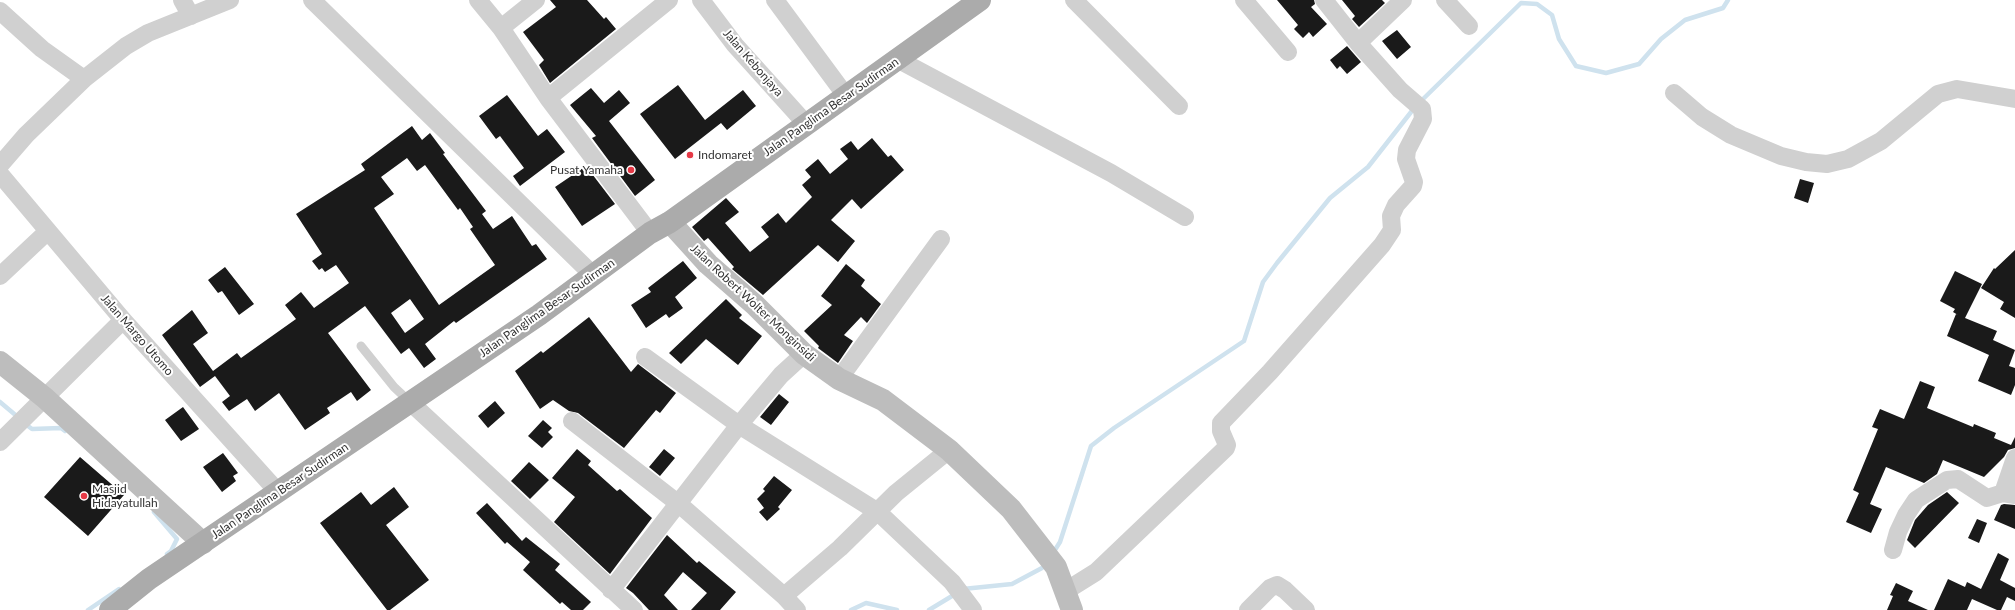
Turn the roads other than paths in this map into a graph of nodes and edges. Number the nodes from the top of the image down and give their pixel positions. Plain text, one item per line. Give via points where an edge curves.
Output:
1 (182, 0) edge
2 (230, 0) edge
3 (312, 0) edge
4 (478, 0) edge
5 (536, 0) edge
6 (669, 0) edge
7 (701, 0) edge
8 (774, 0) edge
9 (980, 0) edge
10 (1074, 0) edge
11 (1244, 0) edge
12 (1324, 0) edge
13 (1403, 0) edge
14 (1445, 0) edge
15 (0, 11) edge
16 (191, 16) junction
17 (1469, 26) dead end
18 (501, 28) junction
19 (1358, 42) junction
20 (1288, 52) dead end
21 (899, 60) junction
22 (84, 79) junction
23 (1674, 93) dead end
24 (846, 96) junction
25 (548, 98) junction
26 (2015, 99) edge
27 (1179, 106) dead end
28 (806, 125) junction
29 (0, 165) edge
30 (0, 174) edge
31 (1185, 216) dead end
32 (670, 222) junction
33 (48, 231) junction
34 (650, 233) junction
35 (941, 239) dead end
36 (0, 276) edge
37 (594, 276) junction
38 (123, 320) junction
39 (361, 346) dead end
40 (804, 354) junction
41 (645, 357) dead end
42 (0, 362) edge
43 (839, 379) junction
44 (44, 398) junction
45 (410, 402) junction
46 (572, 421) dead end
47 (740, 425) junction
48 (0, 442) edge
49 (949, 450) junction
50 (2015, 458) edge
51 (278, 492) junction
52 (2009, 494) edge
53 (679, 504) junction
54 (878, 512) junction
55 (196, 548) junction
56 (1893, 550) dead end
57 (611, 590) junction
58 (784, 596) junction
59 (1068, 601) edge
60 (970, 606) edge
61 (110, 610) edge
62 (634, 610) edge
63 (797, 610) edge
64 (1248, 610) edge
65 (1306, 610) edge

1 - 16 street
2 - 16 street
3 - 37 street
4 - 18 street
5 - 18 street
6 - 25 street
7 - 28 street, Jalan Kebonjaya via 735,45
8 - 24 street
9 - 21 main road, Jalan Panglima Besar Sudirman
10 - 27 street
11 - 20 street
12 - 19 street
13 - 19 street
14 - 17 street
15 - 22 street via 42,49
16 - 22 street via 148,33 126,46
18 - 25 street
19 - 59 street via 1400,90 1418,104 1423,119 1407,150 1406,159 1413,186 1396,205 1391,216 1391,234 1270,372 1221,423 1226,448
21 - 24 main road, Jalan Panglima Besar Sudirman
21 - 31 street via 1111,173
22 - 29 street via 26,135
23 - 26 street via 1702,117 1731,135 1781,156 1827,164 1848,159 1881,141 1938,94 1957,89
24 - 28 main road, Jalan Panglima Besar Sudirman
25 - 34 street
28 - 32 main road, Jalan Panglima Besar Sudirman
30 - 33 street, Jalan Margo Utomo
32 - 34 main road, Jalan Panglima Besar Sudirman
32 - 40 main road, Jalan Robert Wolter Monginsidi via 708,264 755,305
33 - 36 street
33 - 38 street, Jalan Margo Utomo
34 - 37 main road, Jalan Panglima Besar Sudirman
35 - 43 street
37 - 45 main road, Jalan Panglima Besar Sudirman
38 - 44 street
38 - 51 street, Jalan Margo Utomo
39 - 45 lane via 394,387
40 - 43 main road, Jalan Robert Wolter Monginsidi
40 - 47 street via 781,375
41 - 47 street
42 - 44 main road
43 - 49 main road, Jalan Robert Wolter Monginsidi via 883,400
44 - 48 street
44 - 55 main road
45 - 51 main road, Jalan Panglima Besar Sudirman
45 - 57 street
46 - 53 street
47 - 53 street
47 - 54 street
49 - 54 street via 896,493
49 - 59 main road, Jalan Robert Wolter Monginsidi via 1011,509 1049,559
50 - 52 street
51 - 55 main road, Jalan Panglima Besar Sudirman
52 - 56 street via 1987,498 1958,479 1942,482 1916,500 1898,532
53 - 57 street
53 - 58 street
54 - 58 street
54 - 60 street via 952,582
55 - 61 main road, Jalan Panglima Besar Sudirman via 149,579
57 - 62 street
58 - 63 street
64 - 65 street via 1270,588 1277,586 1286,590

